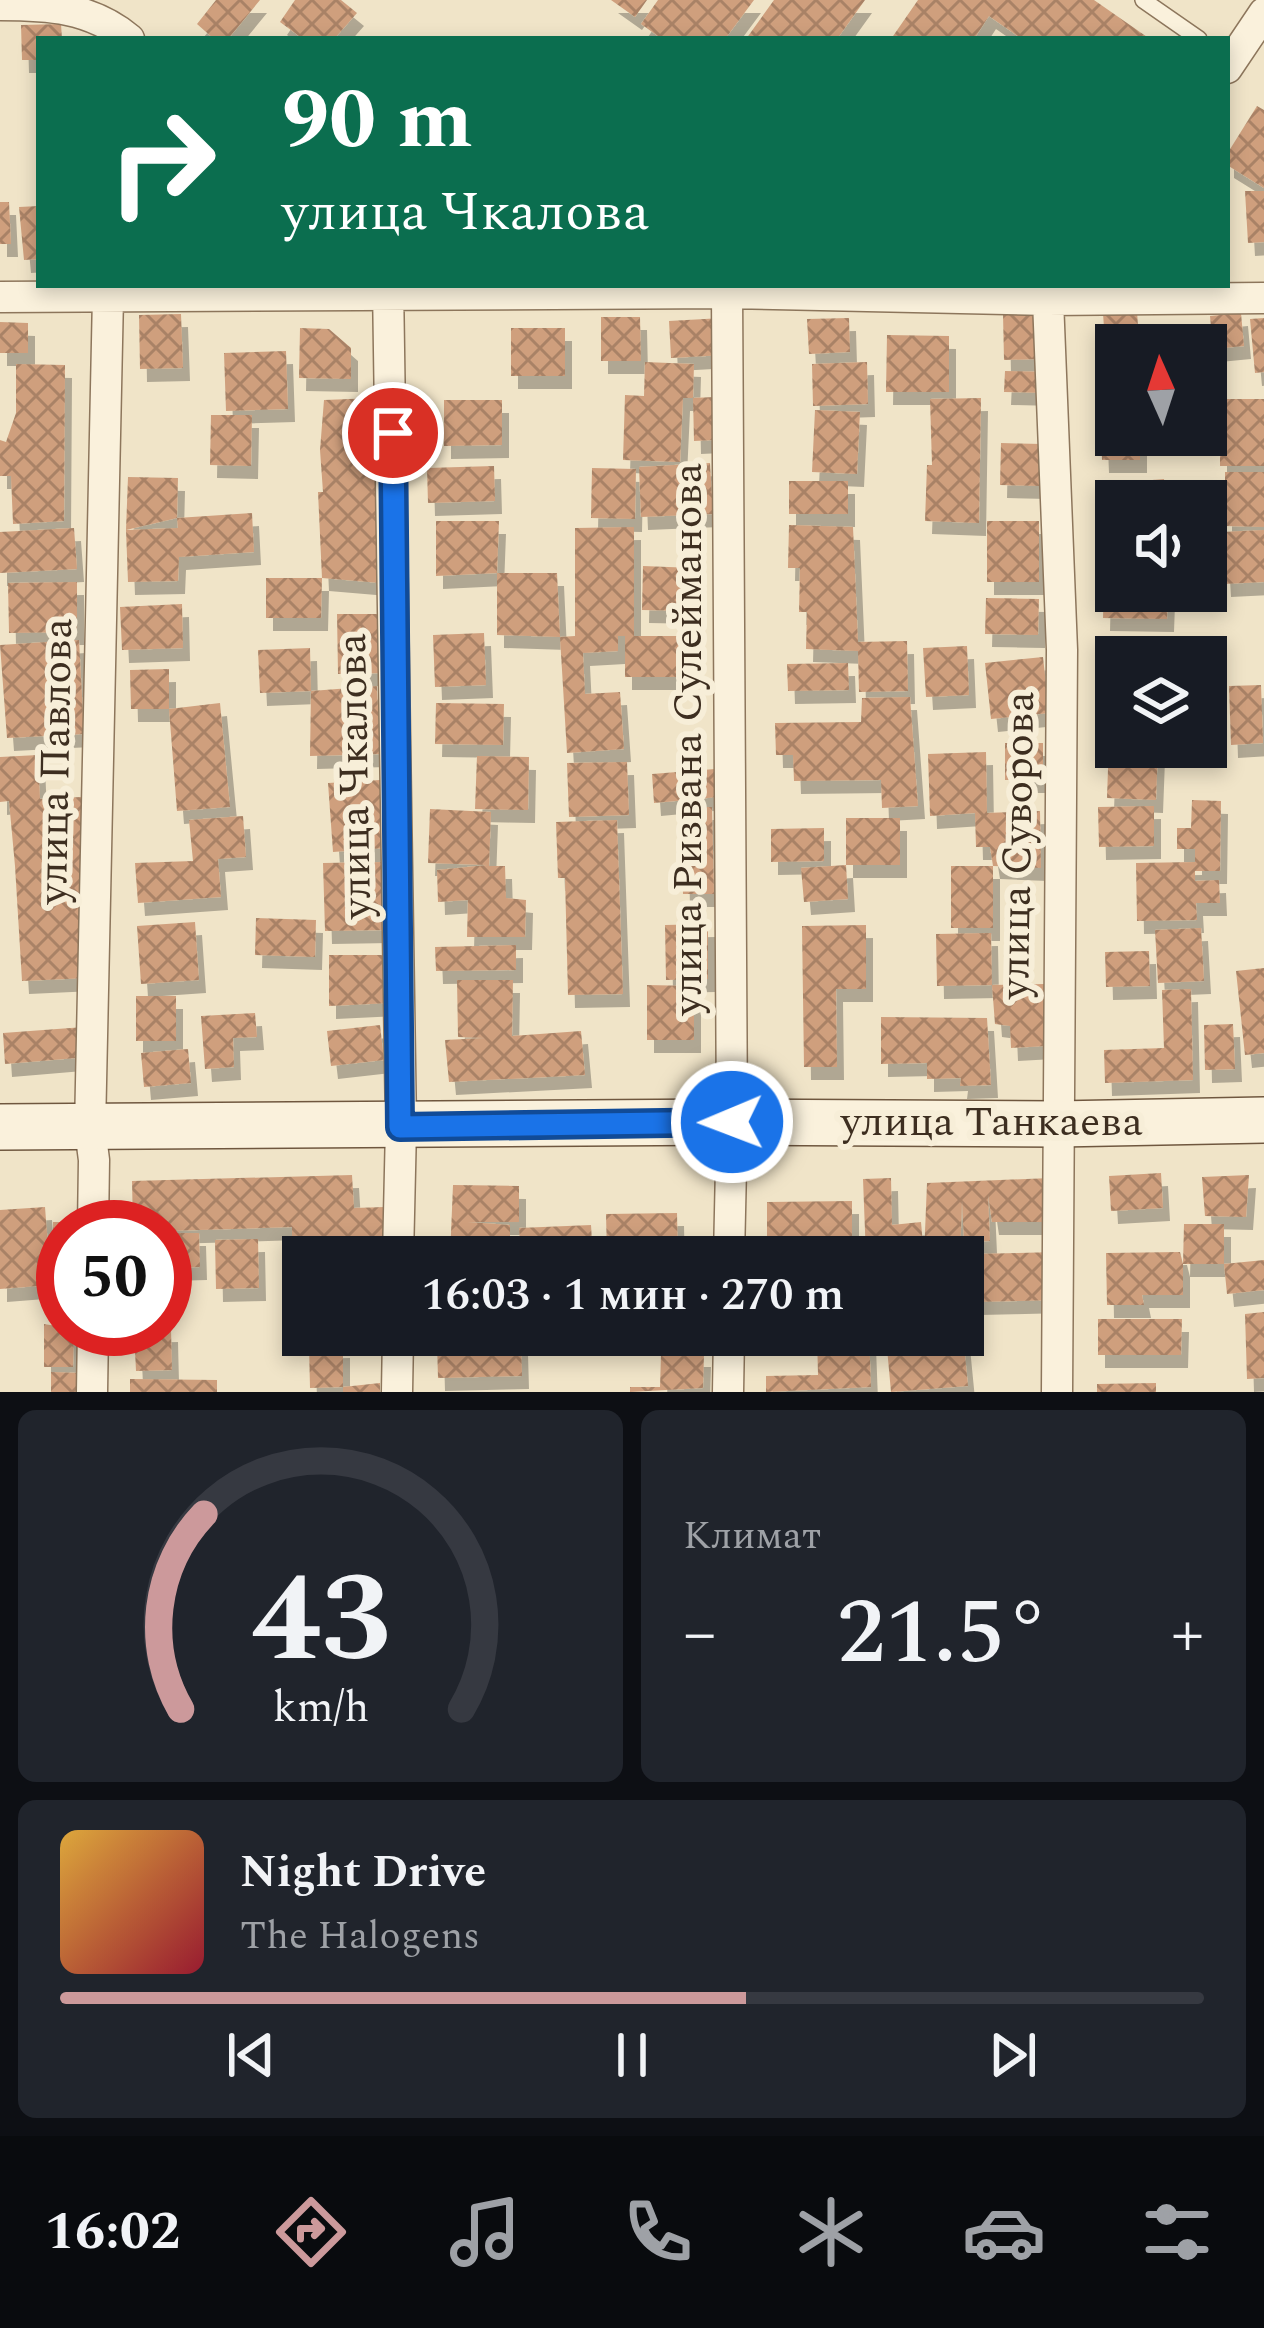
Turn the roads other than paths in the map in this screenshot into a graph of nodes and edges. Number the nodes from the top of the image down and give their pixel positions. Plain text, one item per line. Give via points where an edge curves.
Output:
1 (1143, 0) edge
2 (0, 5) edge
3 (1264, 13) edge
4 (124, 36) edge
5 (1195, 36) edge
6 (1230, 60) edge
7 (390, 289) edge
8 (1058, 292) edge
9 (727, 293) junction
10 (108, 296) junction
11 (0, 297) edge
12 (1264, 298) edge
13 (1264, 1120) edge
14 (0, 1127) edge
15 (731, 1135) junction
16 (1057, 1137) junction
17 (399, 1141) junction
18 (92, 1144) junction
19 (1264, 1149) edge
20 (0, 1158) edge
21 (93, 1200) edge
22 (398, 1236) edge
23 (729, 1236) edge
24 (93, 1356) edge
25 (398, 1356) edge
26 (729, 1356) edge
27 (92, 1392) edge
28 (398, 1392) edge
29 (728, 1392) edge
30 (1057, 1392) edge

1 - 5 lane
2 - 4 street via 81,11
3 - 6 street
7 - 9 street
7 - 10 street
7 - 17 street, улица Чкалова
8 - 9 street
8 - 12 street
8 - 16 street, улица Суворова
9 - 15 street, улица Ризвана Сулейманова
10 - 11 street
10 - 18 street, улица Павлова
13 - 16 main road, улица Танкаева
14 - 18 main road, улица Танкаева
15 - 16 main road, улица Танкаева
15 - 17 main road, улица Танкаева
15 - 23 street, улица Ризвана Сулейманова
16 - 19 main road, улица Танкаева
16 - 30 street, улица Суворова
17 - 18 main road, улица Танкаева
17 - 22 street, улица Чкалова
18 - 20 main road, улица Танкаева
18 - 21 street, улица Павлова
24 - 27 street
25 - 28 street
26 - 29 street

